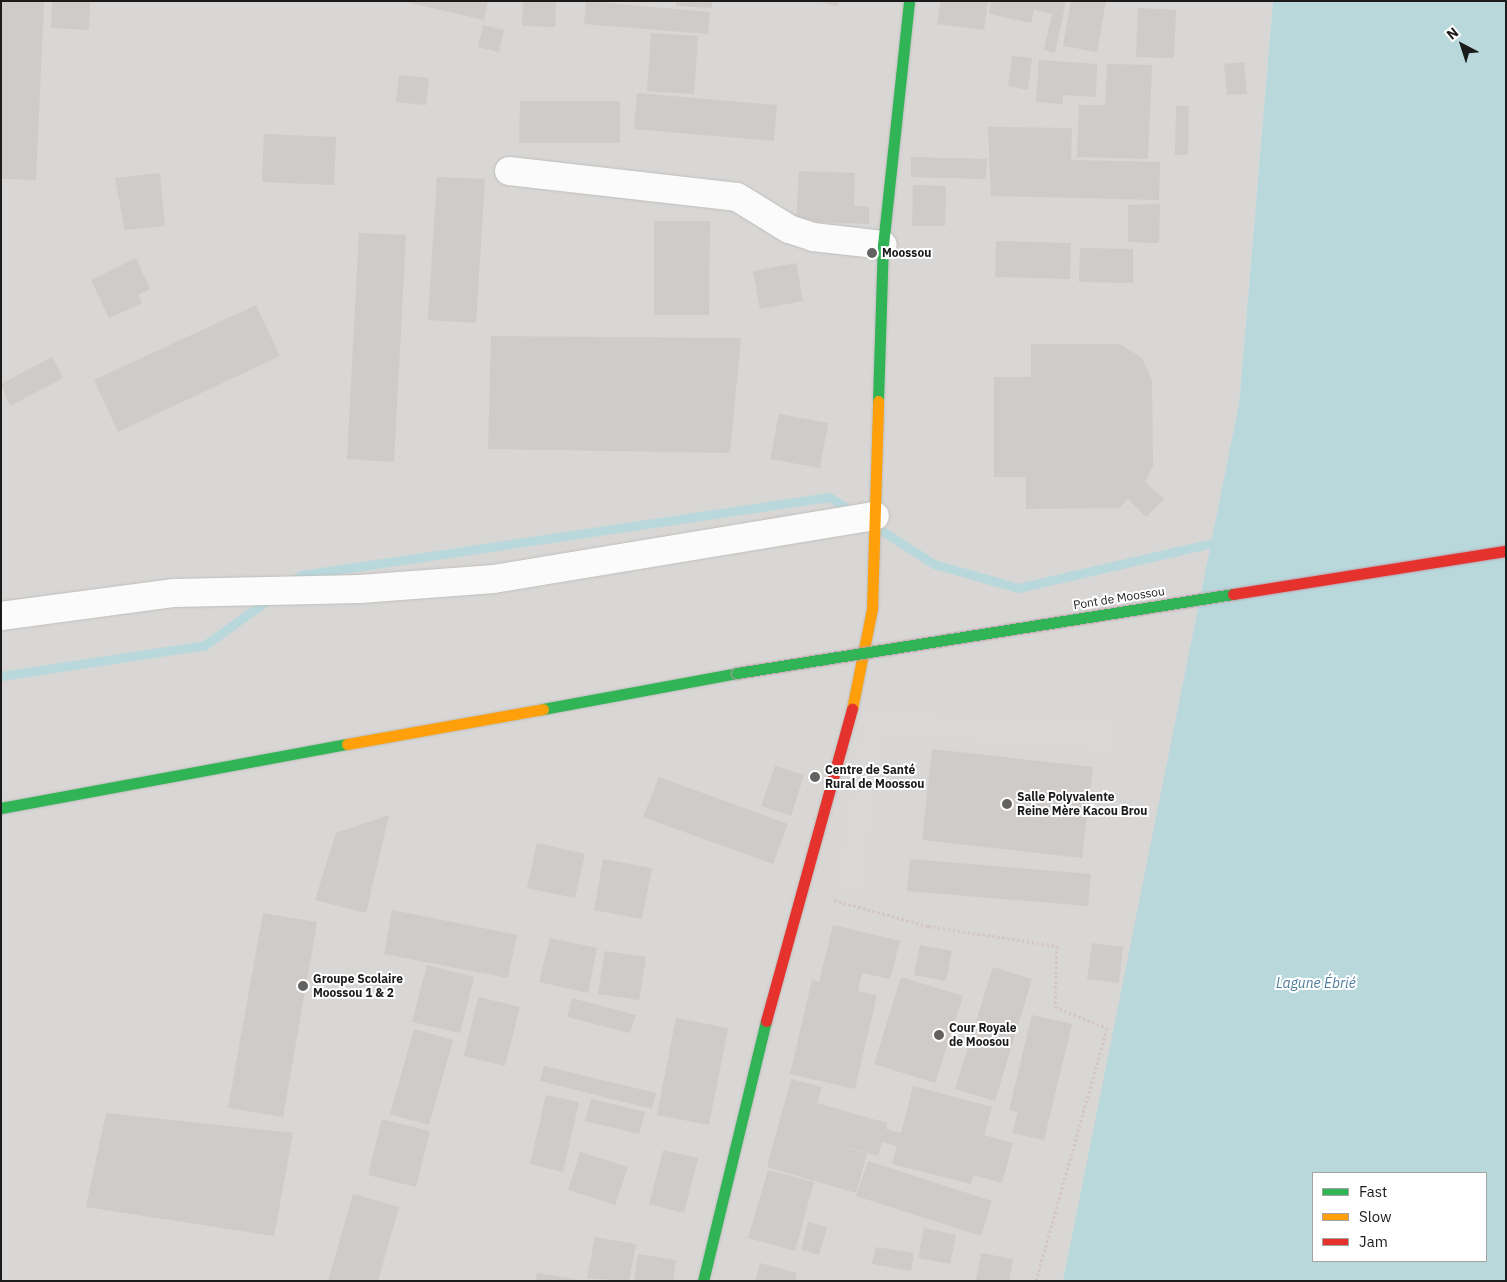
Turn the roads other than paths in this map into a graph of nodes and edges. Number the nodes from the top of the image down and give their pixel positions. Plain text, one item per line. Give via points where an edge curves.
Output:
1 (909, 1) edge
2 (510, 170) dead end
3 (884, 245) junction
4 (875, 516) junction
5 (1506, 551) edge
6 (1, 616) edge
7 (1, 808) edge
8 (703, 1281) edge

1 - 3 main road
2 - 3 street via 737,197 789,229 813,237
3 - 4 main road
4 - 6 street via 494,579 360,589 174,593
4 - 8 main road via 872,609 852,708 805,892 776,980
5 - 7 main road, Pont de Moossou, bridge via 737,673

